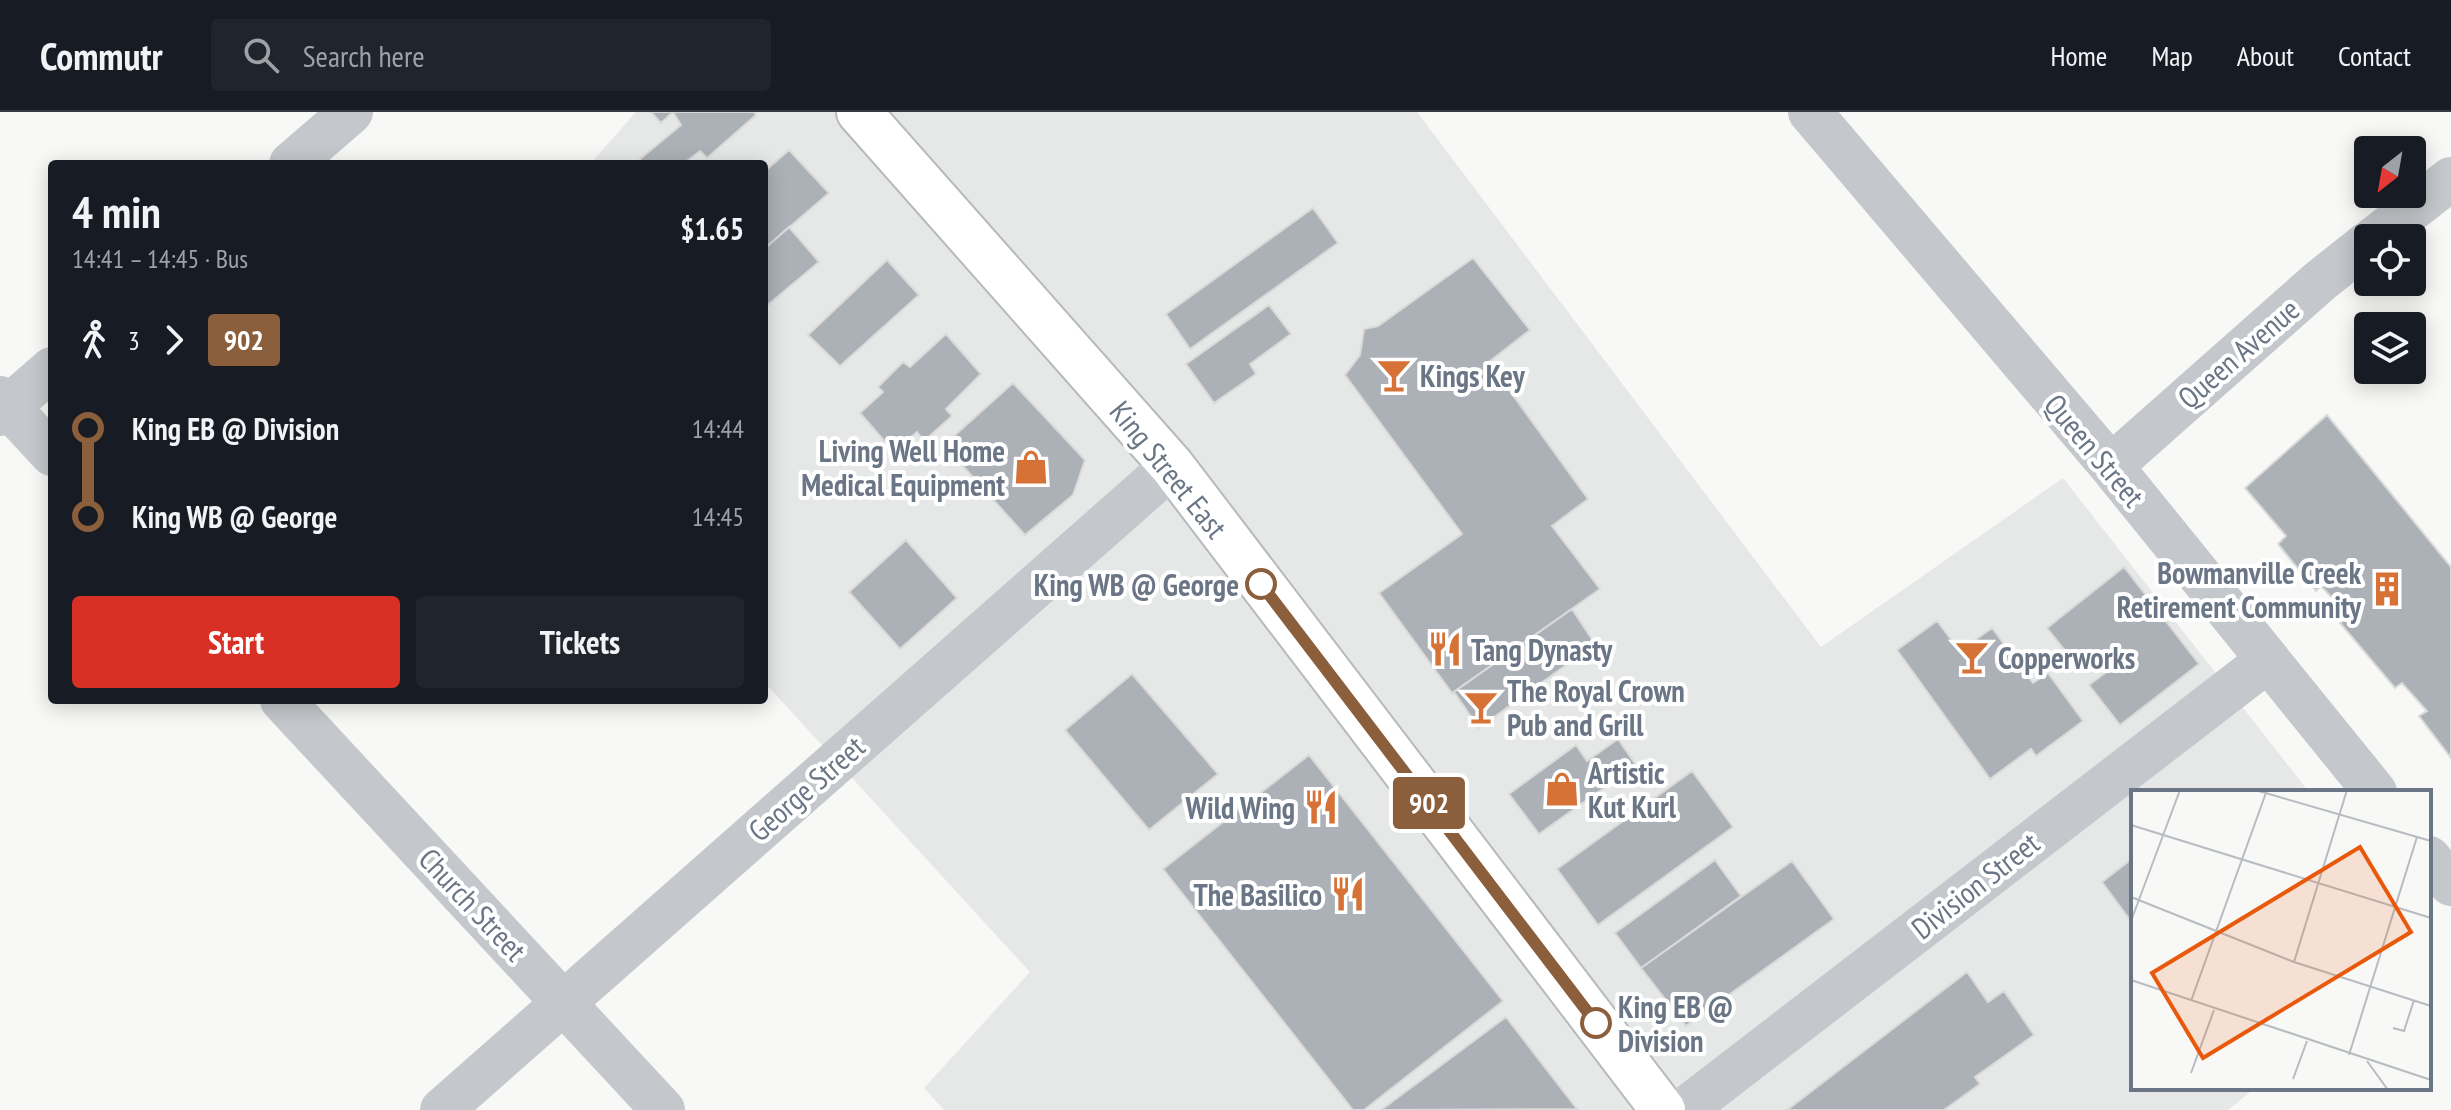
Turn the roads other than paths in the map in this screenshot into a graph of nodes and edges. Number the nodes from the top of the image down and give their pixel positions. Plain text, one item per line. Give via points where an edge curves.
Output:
1 (351, 112) edge
2 (859, 112) edge
3 (1810, 112) edge
4 (296, 160) edge
5 (2451, 179) edge
6 (2393, 224) edge
7 (2354, 254) edge
8 (48, 372) edge
9 (3, 406) edge
10 (48, 450) edge
11 (1172, 466) junction
12 (2111, 466) junction
13 (2267, 661) junction
14 (286, 704) edge
15 (2373, 790) edge
16 (2431, 860) edge
17 (2451, 884) edge
18 (564, 1002) junction
19 (442, 1110) edge
20 (663, 1110) edge
21 (1663, 1110) edge
22 (1684, 1110) edge

1 - 4 street
2 - 11 main road, King Street East
3 - 12 street, Queen Street
5 - 6 street
7 - 12 street, Queen Avenue
8 - 9 street
9 - 10 street
11 - 18 street, George Street
11 - 21 main road, King Street East
12 - 13 street, Queen Street
13 - 15 street, Queen Street
13 - 22 street, Division Street
14 - 18 street, Church Street
16 - 17 street
18 - 19 street, George Street
18 - 20 street, Church Street

